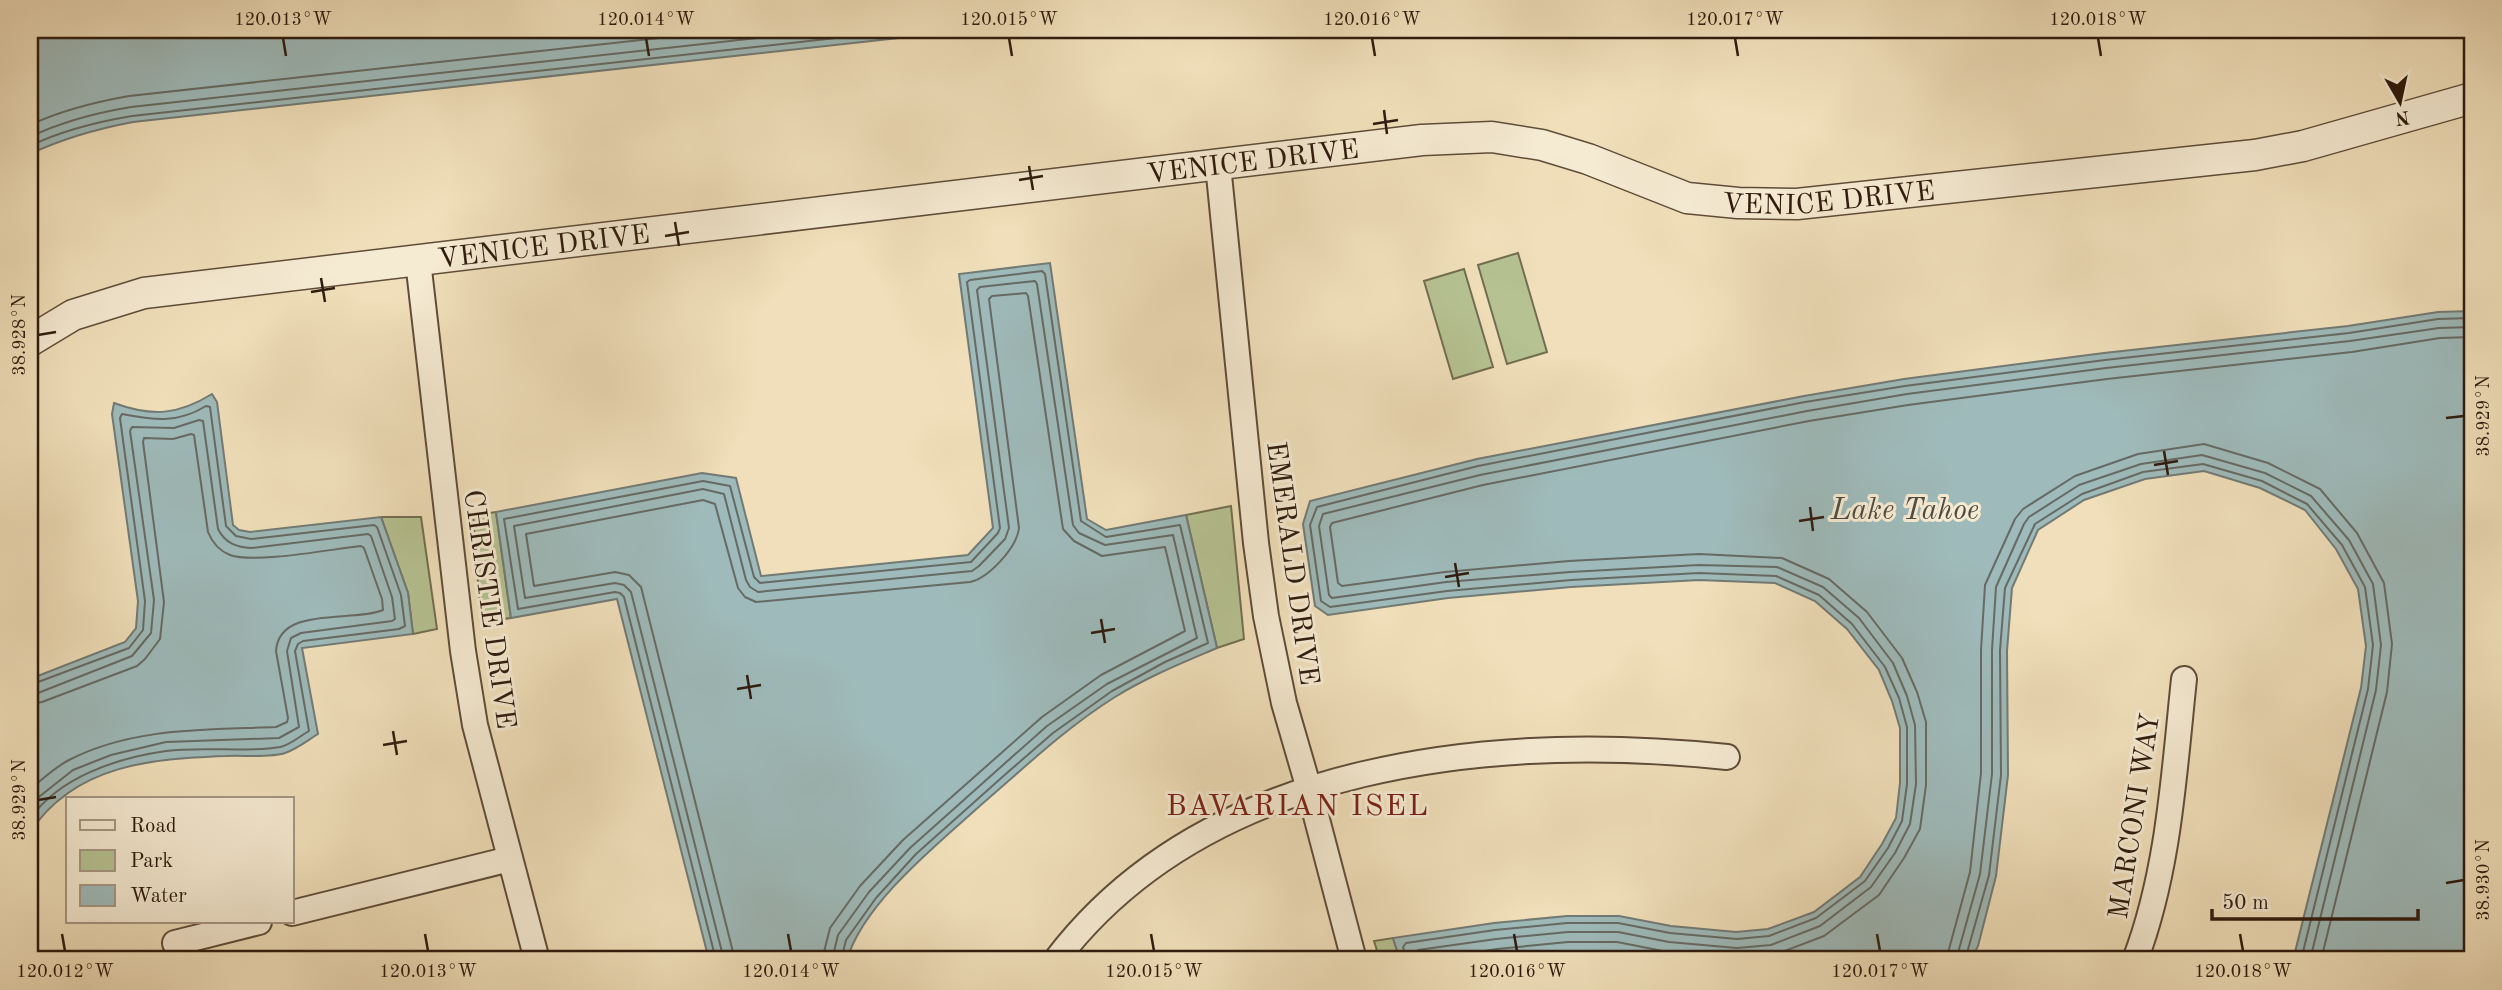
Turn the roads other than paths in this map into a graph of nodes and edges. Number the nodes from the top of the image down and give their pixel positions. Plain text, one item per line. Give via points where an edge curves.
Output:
1 (2472, 98) edge
2 (1218, 165) junction
3 (418, 261) junction
4 (30, 341) edge
5 (2184, 679) dead end
6 (1727, 757) dead end
7 (1309, 789) junction
8 (510, 859) junction
9 (294, 913) edge
10 (255, 923) edge
11 (175, 943) dead end
12 (537, 960) edge
13 (1056, 960) edge
14 (1354, 960) edge
15 (2135, 960) edge

1 - 2 street, VENICE DRIVE via 2255,155 1797,204 1687,198 1588,159 1492,137 1423,140
2 - 3 street, VENICE DRIVE
2 - 7 street, EMERALD DRIVE via 1266,616 1284,703
3 - 4 street, VENICE DRIVE via 144,293 73,315
3 - 8 street, CHRISTIE DRIVE via 463,651 475,725
5 - 15 street, MARCONI WAY via 2168,824 2150,923
6 - 7 street via 1656,750 1494,754 1404,766
7 - 13 street via 1216,826 1165,856 1109,902
7 - 14 street, EMERALD DRIVE
8 - 9 street
8 - 12 street, CHRISTIE DRIVE
10 - 11 street

